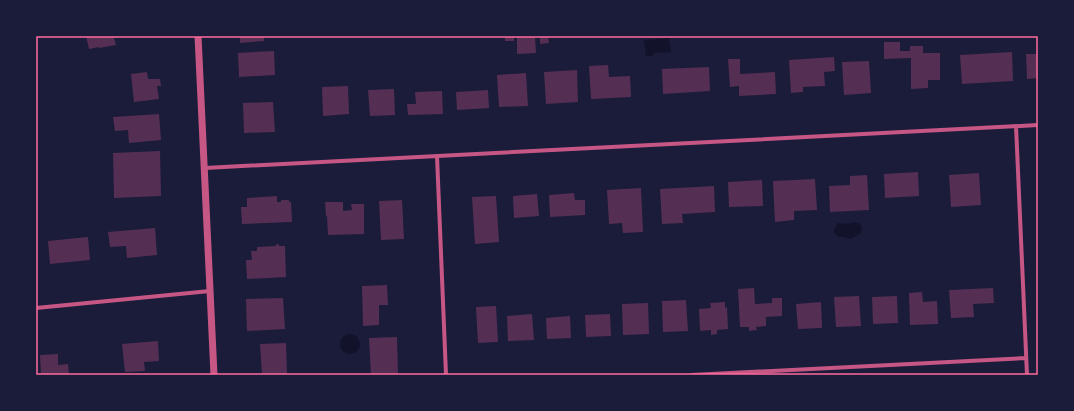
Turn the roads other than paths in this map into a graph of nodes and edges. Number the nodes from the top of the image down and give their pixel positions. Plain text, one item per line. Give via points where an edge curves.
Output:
1 (198, 36) edge
2 (1038, 125) edge
3 (1016, 126) junction
4 (437, 156) junction
5 (205, 168) junction
6 (211, 290) junction
7 (36, 308) edge
8 (1026, 358) junction
9 (214, 375) edge
10 (446, 375) edge
11 (692, 375) edge
12 (1027, 375) edge

1 - 5 street
2 - 3 street
3 - 4 street
3 - 8 street
4 - 5 street
4 - 10 street
5 - 6 street
6 - 7 street
6 - 9 street
8 - 11 street
8 - 12 street

